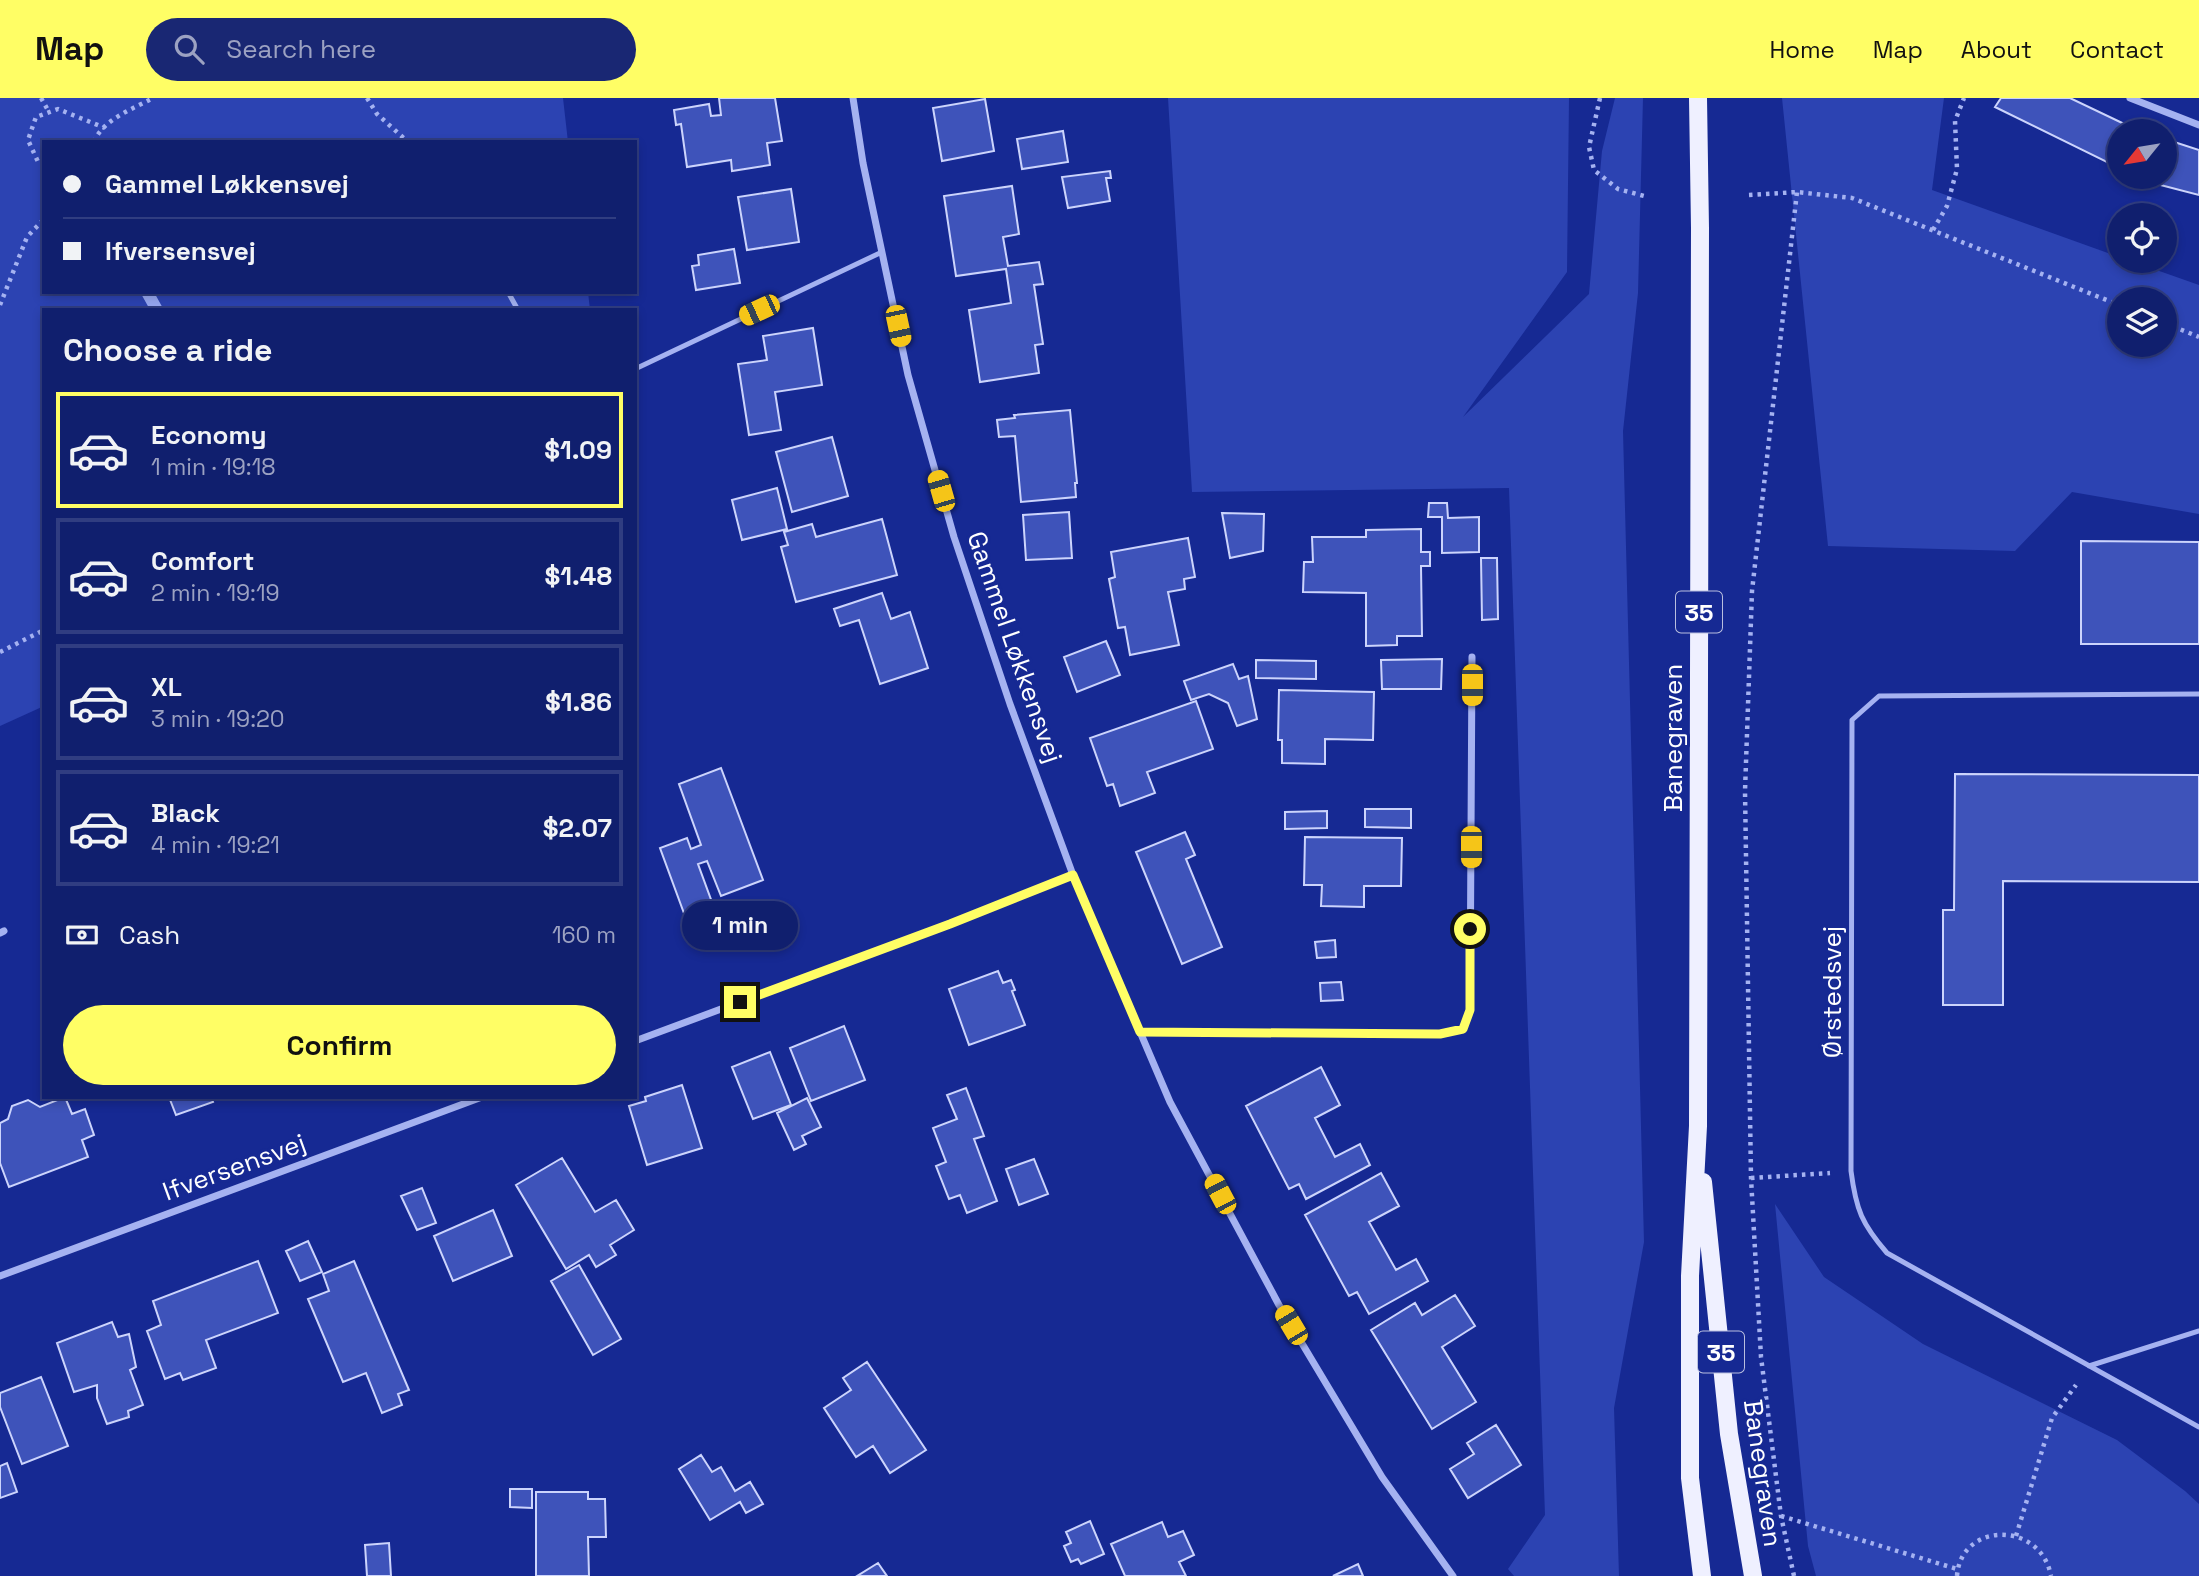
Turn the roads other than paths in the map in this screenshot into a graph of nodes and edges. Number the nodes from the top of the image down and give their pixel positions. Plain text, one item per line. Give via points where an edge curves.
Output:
1 (853, 98) edge
2 (1698, 98) edge
3 (2130, 98) edge
4 (2199, 125) edge
5 (882, 252) junction
6 (637, 368) edge
7 (1472, 657) dead end
8 (2199, 694) edge
9 (1073, 875) junction
10 (1140, 1032) junction
11 (637, 1040) edge
12 (477, 1099) edge
13 (1698, 1126) junction
14 (0, 1276) edge
15 (2199, 1331) edge
16 (2089, 1366) junction
17 (2199, 1427) edge
18 (1453, 1576) edge
19 (1702, 1576) edge
20 (1753, 1576) edge

1 - 5 street, Gammel Løkkensvej
2 - 13 main road, Banegraven / 35
3 - 4 street
5 - 6 lane
5 - 9 street, Gammel Løkkensvej via 908,375 954,537
7 - 10 street via 1470,1010 1463,1029 1440,1034
8 - 16 lane, Ørstedsvej via 1879,696 1852,720 1851,1171 1855,1204 1887,1254
9 - 10 street, Gammel Løkkensvej
9 - 11 street
10 - 18 street, Gammel Løkkensvej via 1170,1102 1279,1306 1382,1477
12 - 14 street, Ifversensvej
13 - 19 main road, Banegraven / 35 via 1690,1276 1690,1478
13 - 20 main road, Banegraven / 35 via 1729,1434
15 - 16 lane
16 - 17 lane, Ørstedsvej

